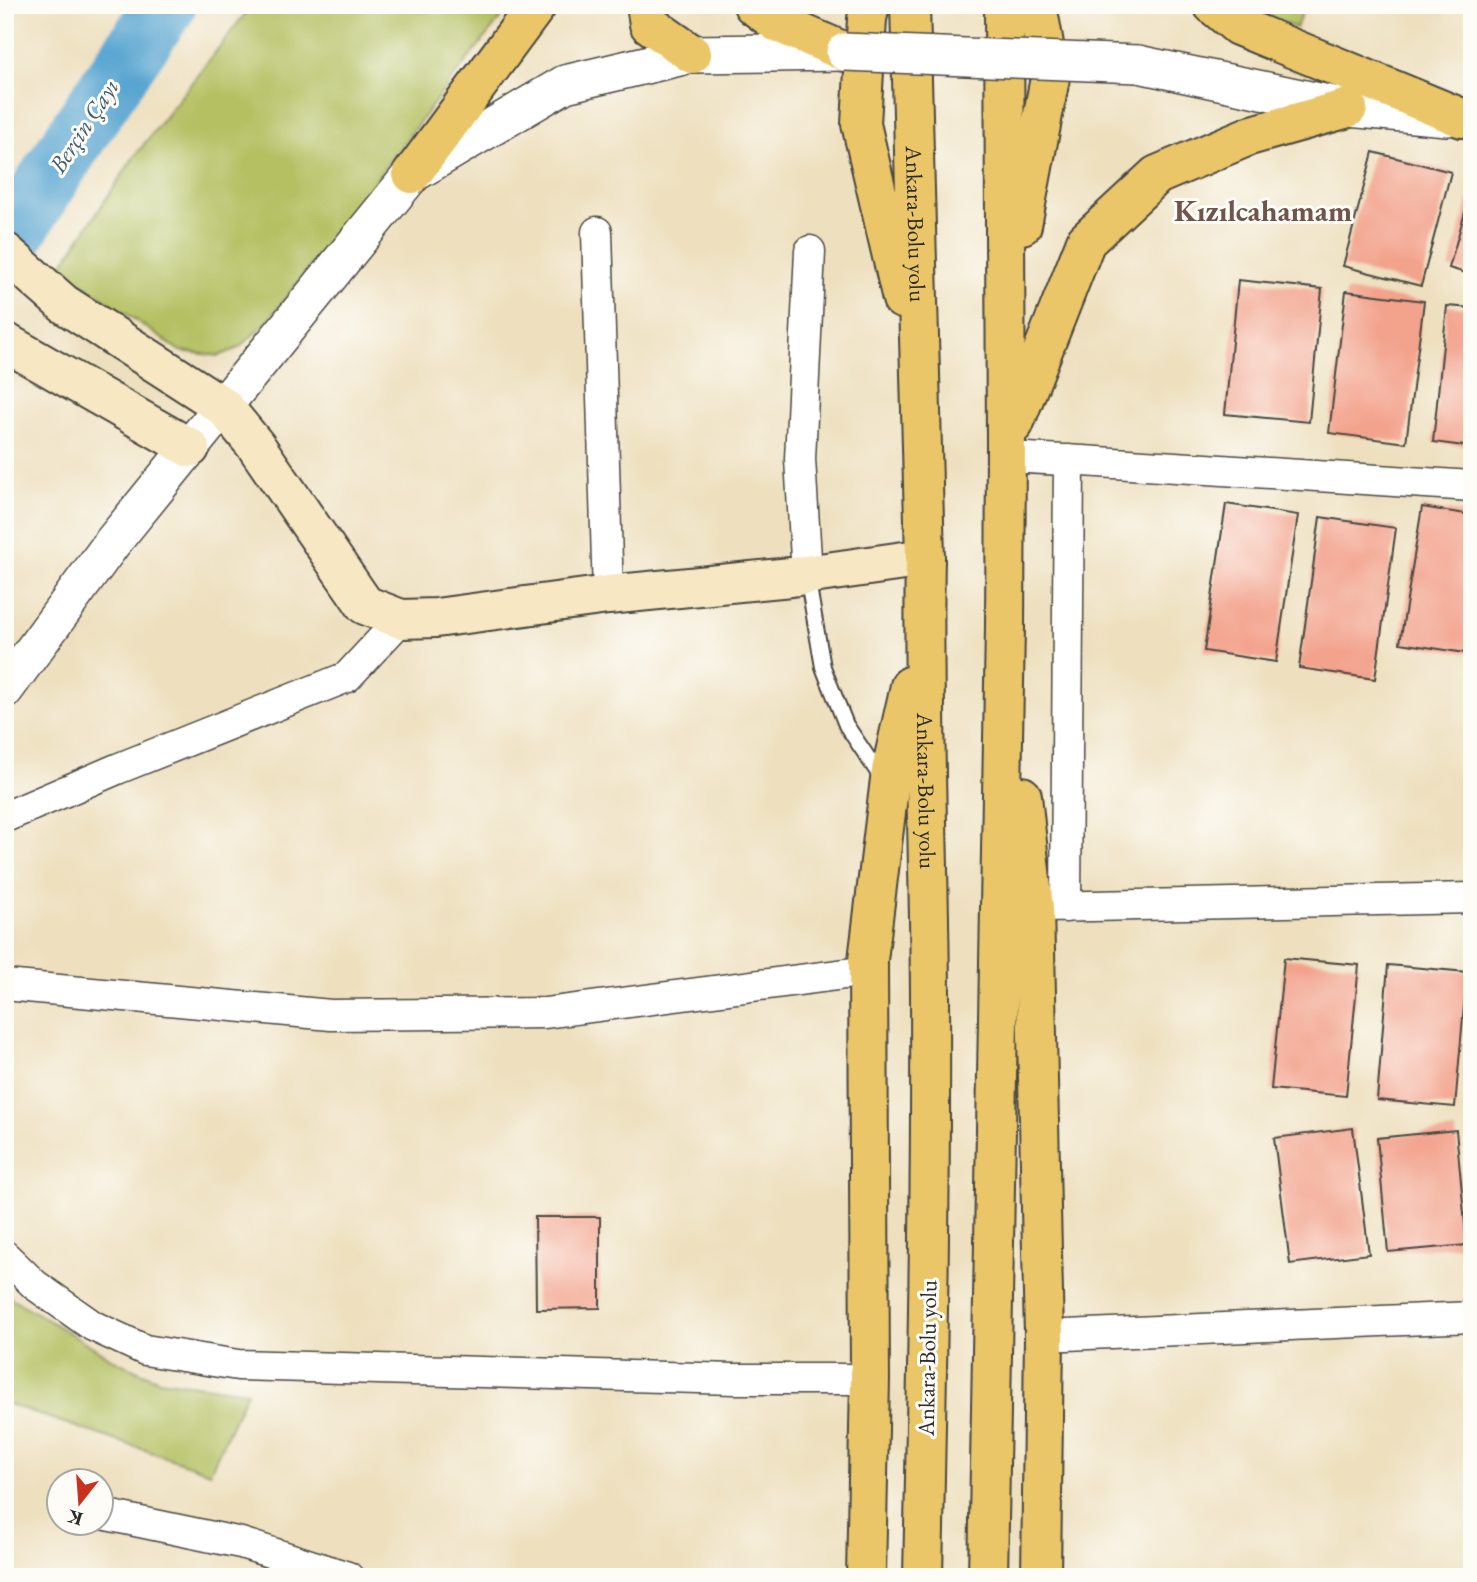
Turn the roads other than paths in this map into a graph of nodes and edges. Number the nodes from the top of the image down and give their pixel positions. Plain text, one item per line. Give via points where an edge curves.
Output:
1 (537, 5) edge
2 (646, 5) edge
3 (753, 5) edge
4 (870, 5) edge
5 (910, 5) edge
6 (1004, 5) edge
7 (1038, 5) edge
8 (1213, 5) edge
9 (845, 52) junction
10 (692, 54) junction
11 (1348, 107) junction
12 (1467, 120) edge
13 (412, 174) junction
14 (597, 232) dead end
15 (810, 251) dead end
16 (5, 252) edge
17 (1006, 309) junction
18 (7, 343) edge
19 (920, 379) junction
20 (224, 407) junction
21 (190, 448) junction
22 (1006, 451) junction
23 (1069, 460) junction
24 (1472, 486) edge
25 (925, 558) junction
26 (807, 575) junction
27 (608, 595) junction
28 (401, 619) junction
29 (1005, 628) junction
30 (923, 630) junction
31 (5, 689) edge
32 (888, 788) junction
33 (5, 817) edge
34 (1472, 898) edge
35 (1050, 907) junction
36 (868, 971) junction
37 (5, 985) edge
38 (5, 1256) edge
39 (1472, 1317) edge
40 (1044, 1336) junction
41 (870, 1378) junction
42 (116, 1517) edge
43 (348, 1577) edge
44 (866, 1577) edge
45 (923, 1577) edge
46 (988, 1577) edge
47 (1041, 1577) edge

1 - 13 highway
2 - 10 highway via 649,24
3 - 9 highway via 776,22
4 - 19 highway via 861,124
5 - 19 highway, Ankara-Bolu yolu
6 - 17 highway
7 - 17 highway via 1050,78
8 - 12 highway via 1238,26
9 - 10 street
9 - 11 street, bridge via 1138,64
10 - 13 street via 565,84
11 - 12 street
11 - 22 highway via 1249,136 1157,175 1086,241
13 - 20 street
14 - 27 street
15 - 26 street via 800,458
16 - 20 main road via 64,304
17 - 22 highway
18 - 21 main road
19 - 25 highway, Ankara-Bolu yolu
20 - 21 street
20 - 28 main road via 365,605
21 - 31 street via 112,542
22 - 23 street
22 - 29 highway
23 - 24 street
23 - 35 street
25 - 26 main road
25 - 30 highway, Ankara-Bolu yolu
26 - 27 main road
26 - 32 lane via 823,667 846,725
27 - 28 main road
28 - 33 street via 347,677
29 - 35 highway
29 - 46 highway
30 - 32 highway
30 - 45 highway, Ankara-Bolu yolu via 930,1008
32 - 36 highway
34 - 35 street
35 - 40 highway
36 - 37 street via 545,1013 331,1015
36 - 41 highway
38 - 41 street via 35,1285 93,1326 145,1350 238,1365 735,1379
39 - 40 street
40 - 47 highway
41 - 44 highway
42 - 43 street via 242,1543

